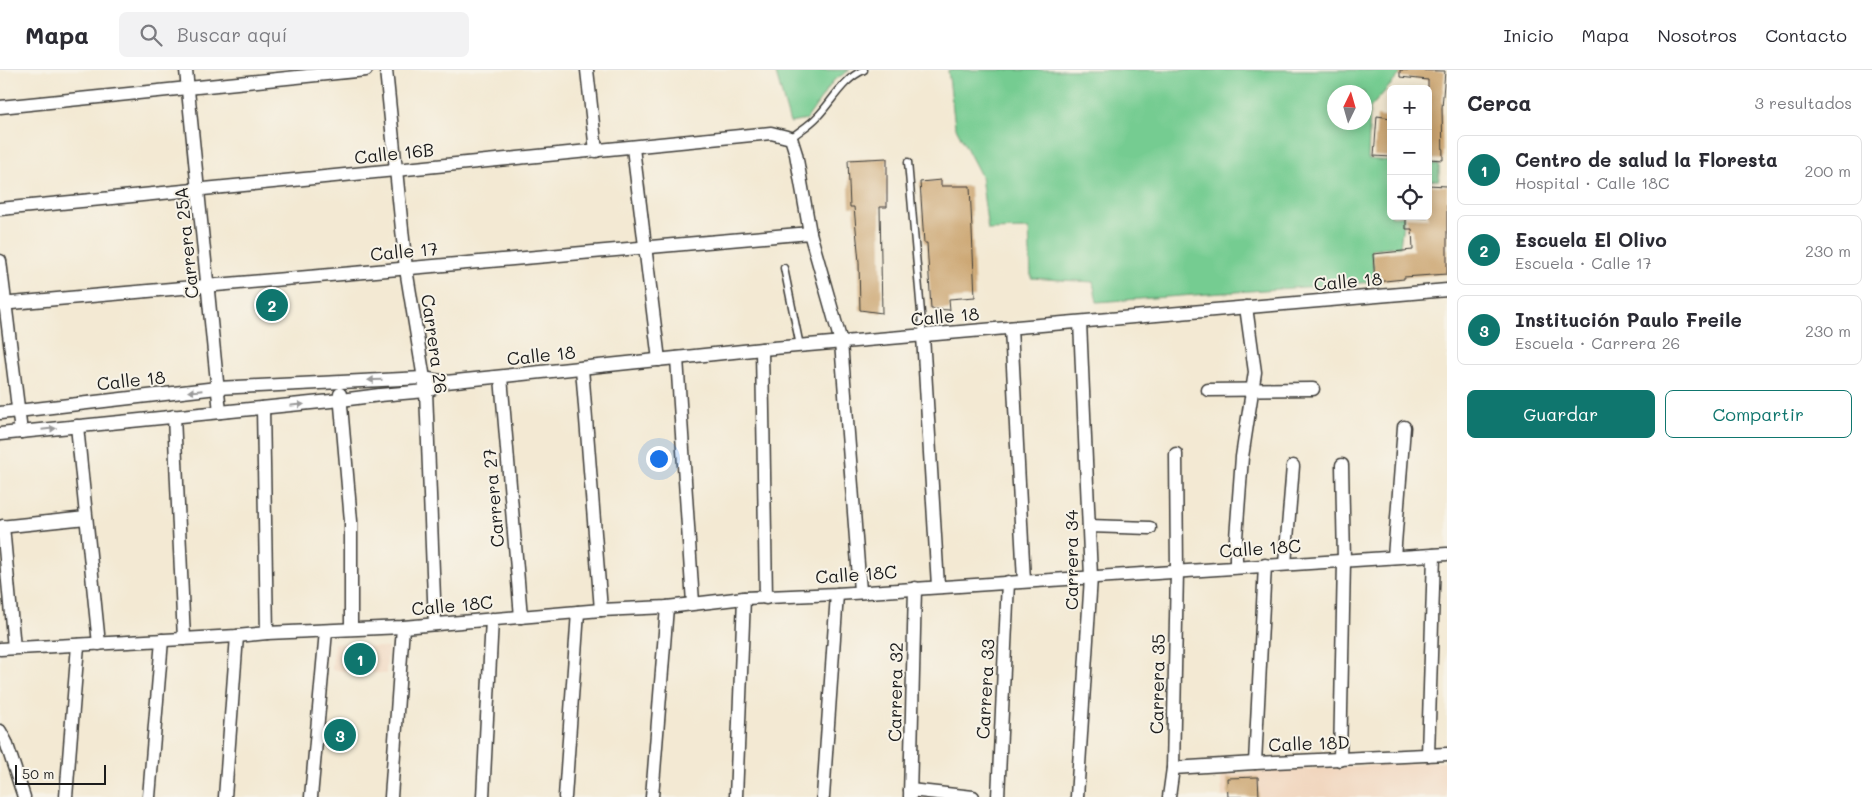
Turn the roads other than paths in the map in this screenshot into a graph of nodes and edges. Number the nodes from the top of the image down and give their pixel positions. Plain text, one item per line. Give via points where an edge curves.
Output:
1 (186, 70) edge
2 (366, 70) edge
3 (386, 70) edge
4 (587, 70) edge
5 (864, 70) edge
6 (188, 87) junction
7 (0, 107) edge
8 (791, 138) junction
9 (633, 148) junction
10 (596, 151) junction
11 (908, 162) dead end
12 (396, 170) junction
13 (198, 190) junction
14 (0, 209) edge
15 (810, 233) junction
16 (645, 248) junction
17 (0, 261) edge
18 (784, 268) dead end
19 (406, 269) junction
20 (207, 285) junction
21 (1447, 290) edge
22 (2, 304) edge
23 (1246, 307) junction
24 (1080, 322) junction
25 (1011, 328) junction
26 (923, 336) junction
27 (841, 342) junction
28 (800, 346) junction
29 (762, 349) junction
30 (677, 358) junction
31 (659, 360) junction
32 (582, 368) junction
33 (501, 377) junction
34 (423, 378) junction
35 (339, 382) junction
36 (446, 382) junction
37 (217, 388) junction
38 (1313, 389) dead end
39 (1208, 390) dead end
40 (1253, 390) junction
41 (426, 391) junction
42 (341, 400) junction
43 (263, 408) junction
44 (19, 411) junction
45 (220, 412) junction
46 (0, 413) edge
47 (174, 416) junction
48 (77, 426) junction
49 (1404, 427) dead end
50 (21, 432) junction
51 (0, 434) edge
52 (1176, 454) dead end
53 (1342, 465) dead end
54 (1293, 466) dead end
55 (86, 518) junction
56 (1089, 526) junction
57 (1, 527) edge
58 (1150, 528) dead end
59 (1447, 554) edge
60 (1434, 555) junction
61 (1394, 557) junction
62 (1344, 561) junction
63 (1284, 564) junction
64 (1265, 566) junction
65 (1236, 567) junction
66 (1176, 571) junction
67 (1091, 576) junction
68 (1024, 581) junction
69 (1008, 582) junction
70 (938, 586) junction
71 (915, 588) junction
72 (860, 591) junction
73 (837, 594) junction
74 (744, 598) junction
75 (766, 598) junction
76 (693, 603) junction
77 (667, 607) junction
78 (600, 610) junction
79 (578, 612) junction
80 (521, 617) junction
81 (492, 619) junction
82 (435, 624) junction
83 (403, 627) junction
84 (351, 628) junction
85 (326, 631) junction
86 (268, 633) junction
87 (237, 636) junction
88 (184, 639) junction
89 (162, 640) junction
90 (99, 644) junction
91 (78, 645) junction
92 (14, 648) junction
93 (0, 649) edge
94 (0, 731) edge
95 (1447, 754) edge
96 (1428, 755) junction
97 (1340, 760) junction
98 (1255, 762) junction
99 (1173, 768) junction
100 (910, 794) edge
101 (24, 797) edge
102 (66, 797) edge
103 (149, 797) edge
104 (225, 797) edge
105 (311, 797) edge
106 (391, 797) edge
107 (483, 797) edge
108 (564, 797) edge
109 (652, 797) edge
110 (736, 797) edge
111 (823, 797) edge
112 (973, 797) edge
113 (998, 797) edge
114 (1077, 797) edge
115 (1169, 797) edge

1 - 6 street, Carrera 25A
2 - 6 street
3 - 12 street, Carrera 26
4 - 10 street
5 - 8 lane via 839,90 814,121
6 - 7 street
6 - 13 street, Carrera 25A
8 - 9 street, Calle 16B via 771,133
8 - 15 street
9 - 10 street, Calle 16B
9 - 16 street
10 - 12 street, Calle 16B
11 - 26 lane
12 - 13 street, Calle 16B
12 - 19 street, Carrera 26
13 - 14 street, Calle 16B
13 - 20 street, Carrera 25A
15 - 16 street, Calle 17
15 - 27 street
16 - 19 street, Calle 17
16 - 31 street
17 - 22 street
18 - 28 lane
19 - 20 street, Calle 17
19 - 34 street, Carrera 26
20 - 22 street, Calle 17
20 - 37 street, Carrera 25A
21 - 23 street, Calle 18
22 - 44 street
23 - 24 street, Calle 18
23 - 40 street via 1255,372
24 - 25 street, Calle 18
24 - 56 street, Carrera 34
25 - 26 street, Calle 18
25 - 68 street
26 - 27 street, Calle 18
26 - 70 street
27 - 28 street, Calle 18
27 - 72 street
28 - 29 street, Calle 18
29 - 30 street, Calle 18
29 - 75 street
30 - 31 street, Calle 18
30 - 76 street
31 - 32 street, Calle 18
32 - 33 street, Calle 18
32 - 78 street
33 - 36 street, Calle 18
33 - 80 street, Carrera 27
34 -> 35 street, Calle 18
34 - 36 street, Calle 18
34 - 41 street, Carrera 26
35 - 37 street, Calle 18
35 - 42 street
36 - 41 street, Calle 18
37 -> 44 street, Calle 18
37 - 45 street, Carrera 25A
38 - 40 street
39 - 40 street
40 - 65 street via 1242,457
41 - 42 street, Calle 18
41 - 82 street, Carrera 26
43 -> 42 street, Calle 18
42 - 84 street via 350,521
43 - 45 street, Calle 18
43 - 86 street
44 - 46 street, Calle 18
44 - 50 street
45 - 47 street, Calle 18
47 - 48 street, Calle 18
47 - 88 street
50 -> 48 street, Calle 18
48 - 55 street
49 - 61 street
50 - 51 street, Calle 18
52 - 66 street, Carrera 35
53 - 62 street
54 - 63 street
55 - 57 street
55 - 90 street
56 - 58 street
56 - 67 street, Carrera 34
57 - 92 street
59 - 60 street, Calle 18C
60 - 61 street, Calle 18C
60 - 96 street
61 - 62 street, Calle 18C
62 - 63 street, Calle 18C
62 - 97 street
63 - 64 street, Calle 18C
64 - 65 street, Calle 18C
64 - 98 street
65 - 66 street, Calle 18C
66 - 67 street, Calle 18C
66 - 99 street, Carrera 35
67 - 68 street, Calle 18C
67 - 114 street, Carrera 34
68 - 69 street, Calle 18C
69 - 70 street, Calle 18C
69 - 113 street, Carrera 33
70 - 71 street, Calle 18C
71 - 72 street, Calle 18C
71 - 100 street, Carrera 32
72 - 73 street, Calle 18C
73 - 75 street, Calle 18C
73 - 111 street
74 - 75 street, Calle 18C
74 - 76 street, Calle 18C
74 - 110 street
76 - 77 street, Calle 18C
77 - 78 street, Calle 18C
77 - 109 street
78 - 79 street, Calle 18C
79 - 80 street, Calle 18C
79 - 108 street
80 - 81 street, Calle 18C
81 - 82 street, Calle 18C
81 - 107 street
82 - 83 street, Calle 18C
83 - 84 street, Calle 18C
83 - 106 street
84 - 85 street, Calle 18C
85 - 86 street, Calle 18C
85 - 105 street
86 - 87 street, Calle 18C
87 - 88 street, Calle 18C
87 - 104 street
88 - 89 street, Calle 18C
89 - 90 street, Calle 18C
89 - 103 street
90 - 91 street, Calle 18C
91 - 92 street, Calle 18C
91 - 102 street
92 - 93 street, Calle 18C
94 - 101 street
95 - 96 street, Calle 18D
96 - 97 street, Calle 18D
97 - 98 street, Calle 18D
98 - 99 street, Calle 18D
99 - 115 street, Carrera 35
100 - 112 street

